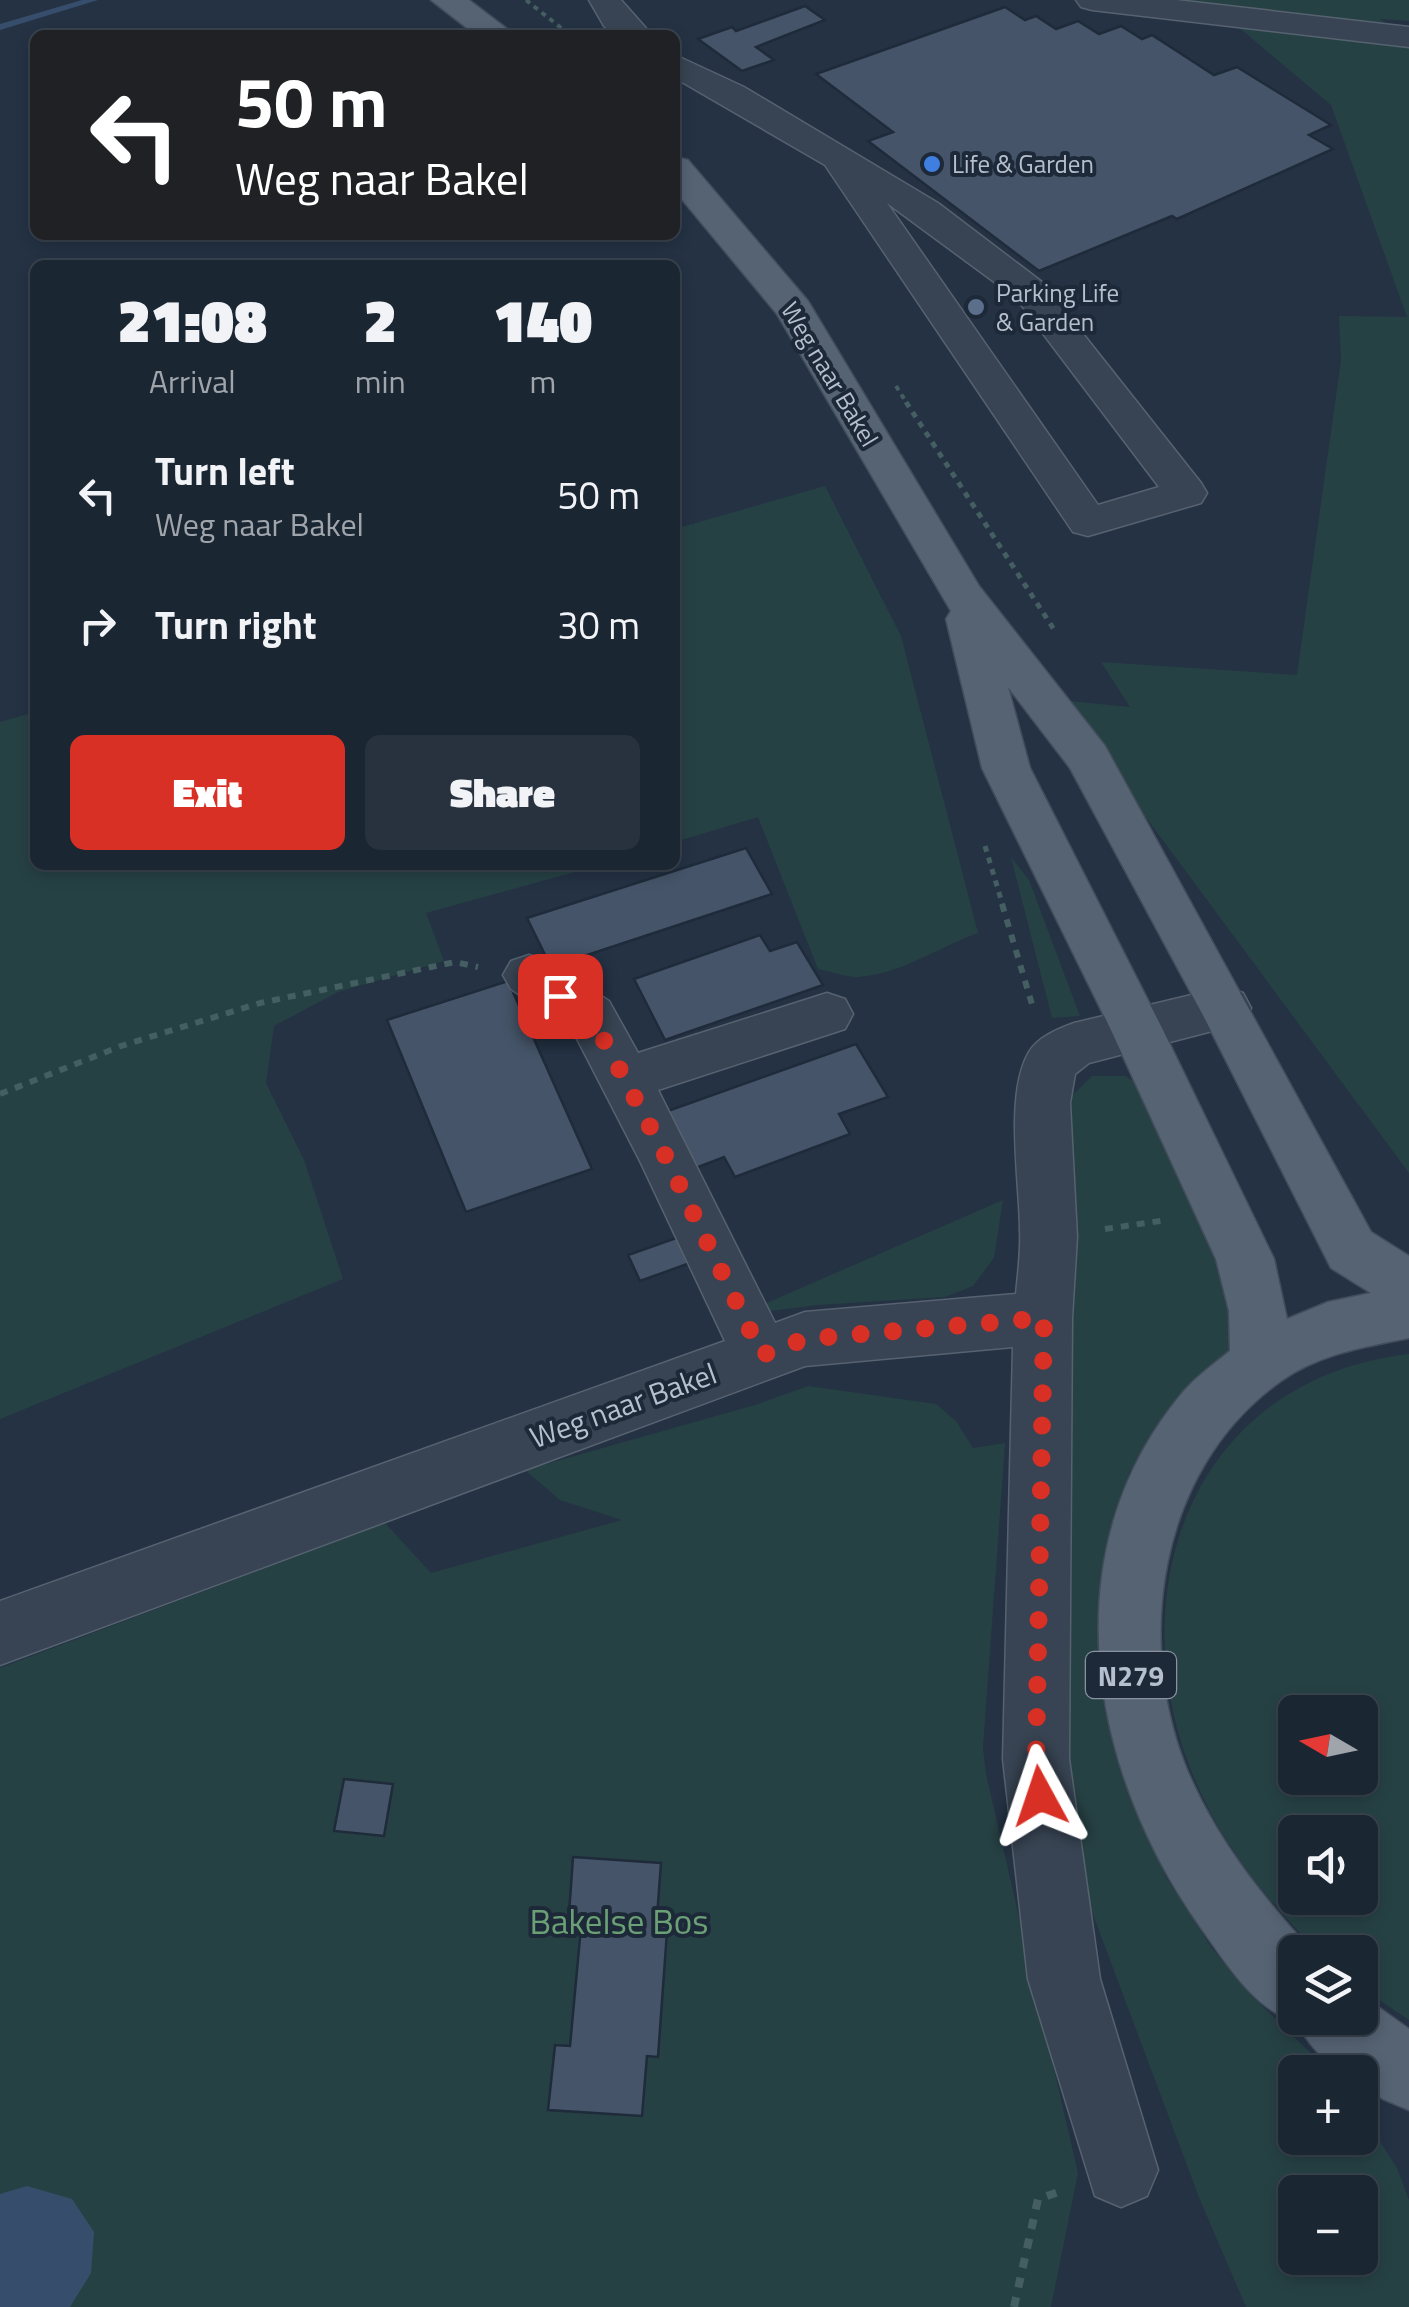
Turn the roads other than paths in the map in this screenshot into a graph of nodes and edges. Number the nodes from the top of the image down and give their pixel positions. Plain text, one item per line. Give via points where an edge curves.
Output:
1 (447, 0) edge
2 (489, 0) edge
3 (605, 0) edge
4 (1092, 0) edge
5 (491, 30) edge
6 (529, 30) edge
7 (629, 30) edge
8 (1409, 36) edge
9 (680, 68) edge
10 (836, 156) junction
11 (680, 174) edge
12 (963, 596) junction
13 (529, 975) road end
14 (1225, 1008) junction
15 (828, 1014) dead end
16 (1136, 1030) junction
17 (625, 1079) junction
18 (1409, 1287) edge
19 (1409, 1312) edge
20 (1044, 1318) junction
21 (762, 1355) junction
22 (1260, 1362) junction
23 (0, 1633) edge
24 (1278, 1967) edge
25 (1353, 2035) edge
26 (1405, 2078) edge
27 (1121, 2170) road end

1 - 5 main road
2 - 6 main road
3 - 7 street
4 - 8 street
9 - 10 street
10 - 10 street via 1088,522 1186,493 1029,290 925,211
11 - 12 main road, Weg naar Bakel via 794,309
12 - 14 main road, Weg naar Bakel via 1088,758
12 - 16 main road, Weg naar Bakel via 1006,768
13 - 17 street via 591,1016
14 - 16 street
14 - 18 main road, Weg naar Bakel via 1351,1250
15 - 17 street
16 - 20 street via 1074,1045 1050,1063 1043,1103 1049,1237
16 - 22 main road, Weg naar Bakel via 1245,1259 1258,1311
17 - 21 street
19 - 22 main road, N279 via 1334,1326
20 - 21 street, Weg naar Bakel via 805,1339
20 - 27 street via 1036,1759 1064,1979
21 - 23 street, Weg naar Bakel
22 - 24 main road, N279 via 1187,1431 1155,1486 1129,1583 1128,1643 1136,1707 1173,1820 1233,1918
25 - 26 main road

